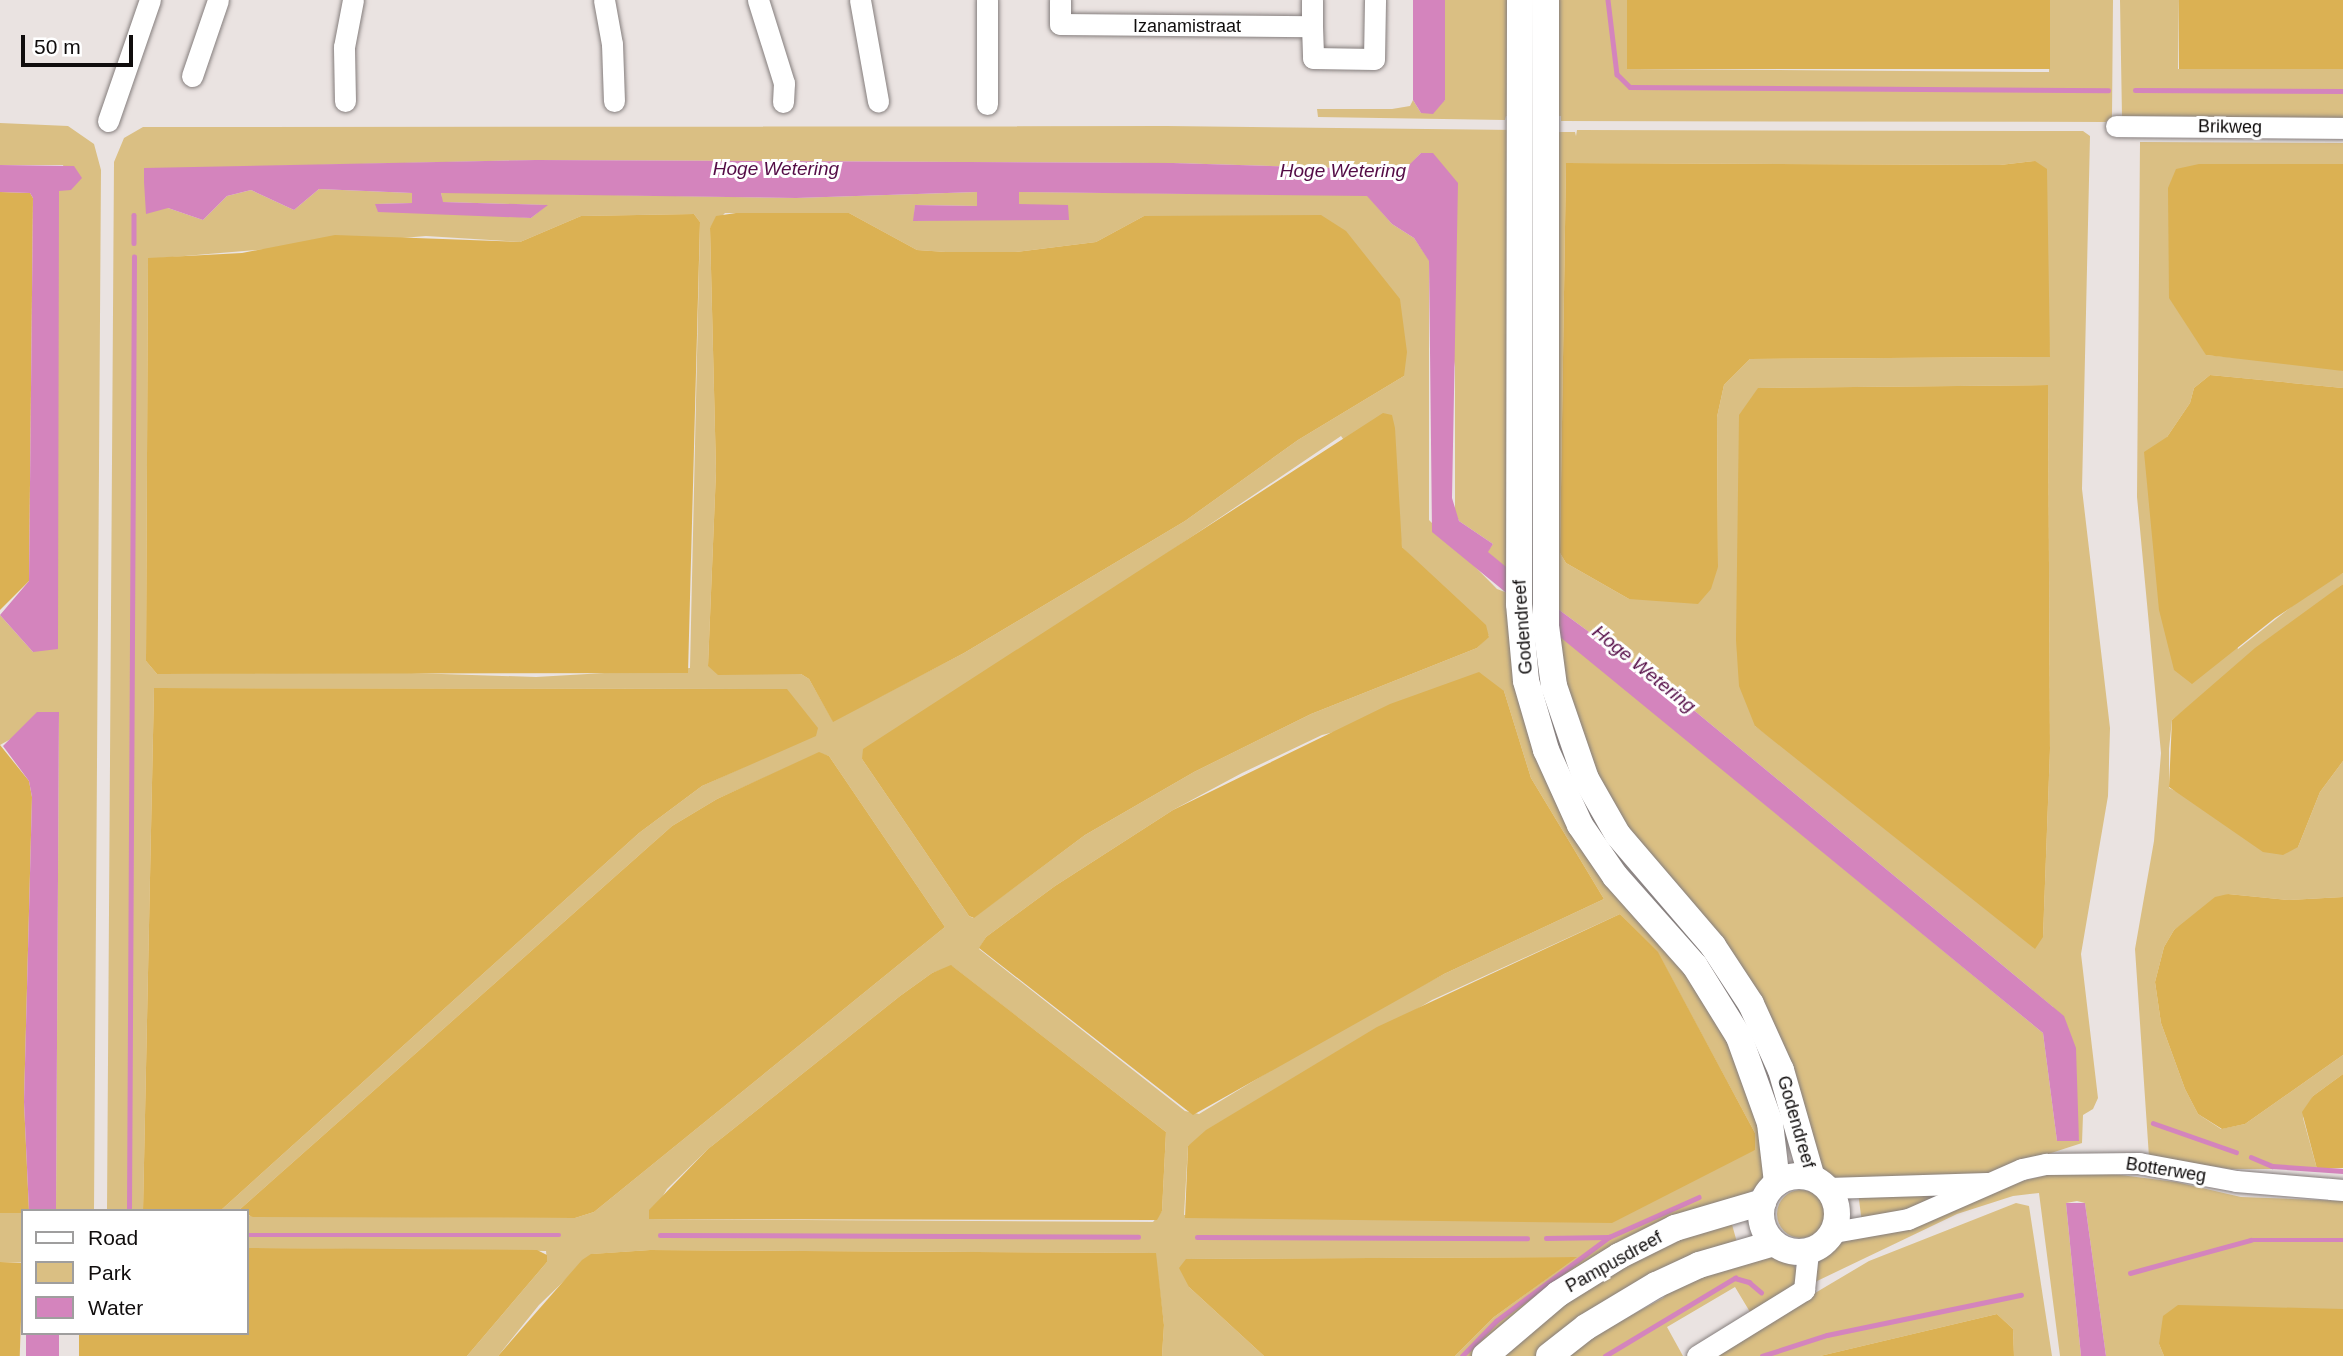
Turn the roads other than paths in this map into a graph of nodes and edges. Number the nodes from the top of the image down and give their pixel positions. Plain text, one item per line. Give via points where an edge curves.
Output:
1 (150, 0) edge
2 (218, 0) edge
3 (353, 0) edge
4 (604, 0) edge
5 (758, 0) edge
6 (860, 0) edge
7 (988, 0) edge
8 (1060, 0) edge
9 (1312, 0) edge
10 (1374, 0) edge
11 (1520, 0) edge
12 (1546, 0) edge
13 (1312, 26) junction
14 (192, 76) dead end
15 (614, 100) dead end
16 (345, 101) dead end
17 (878, 101) dead end
18 (783, 102) dead end
19 (987, 104) dead end
20 (1533, 118) junction
21 (108, 121) dead end
22 (2116, 126) dead end
23 (2343, 128) edge
24 (1993, 1182) junction
25 (1820, 1183) junction
26 (2343, 1190) edge
27 (1770, 1192) junction
28 (1834, 1232) junction
29 (1774, 1244) junction
30 (1808, 1252) junction
31 (1485, 1356) edge
32 (1549, 1356) edge
33 (1697, 1356) edge

1 - 21 street
2 - 14 street
3 - 16 street via 344,47
4 - 15 street
5 - 18 street via 783,83
6 - 17 street
7 - 19 street
8 - 13 street, Izanamistraat via 1060,24
9 - 13 street
10 - 13 street via 1374,59 1313,58
11 - 20 main road, Godendreef
12 - 20 main road, Godendreef
20 - 25 main road, Godendreef via 1546,626 1557,696 1586,779 1618,835 1713,946 1751,1004 1781,1070
20 - 27 main road, Godendreef via 1519,564 1526,681 1561,786 1615,876 1695,966 1728,1017 1764,1102 1775,1151
22 - 23 street, Brikweg
24 - 25 street, Botterweg
24 - 26 street, Botterweg via 2022,1169 2094,1161 2139,1163 2307,1190
24 - 28 street, Botterweg via 1908,1219
25 - 27 main road via 1800,1176
25 - 28 main road via 1838,1209
27 - 29 main road via 1761,1217
27 - 31 main road, Pampusdreef via 1619,1255 1558,1294
28 - 30 main road
29 - 30 main road via 1784,1250
29 - 32 main road via 1699,1265 1656,1285 1586,1327
30 - 33 street via 1804,1290

